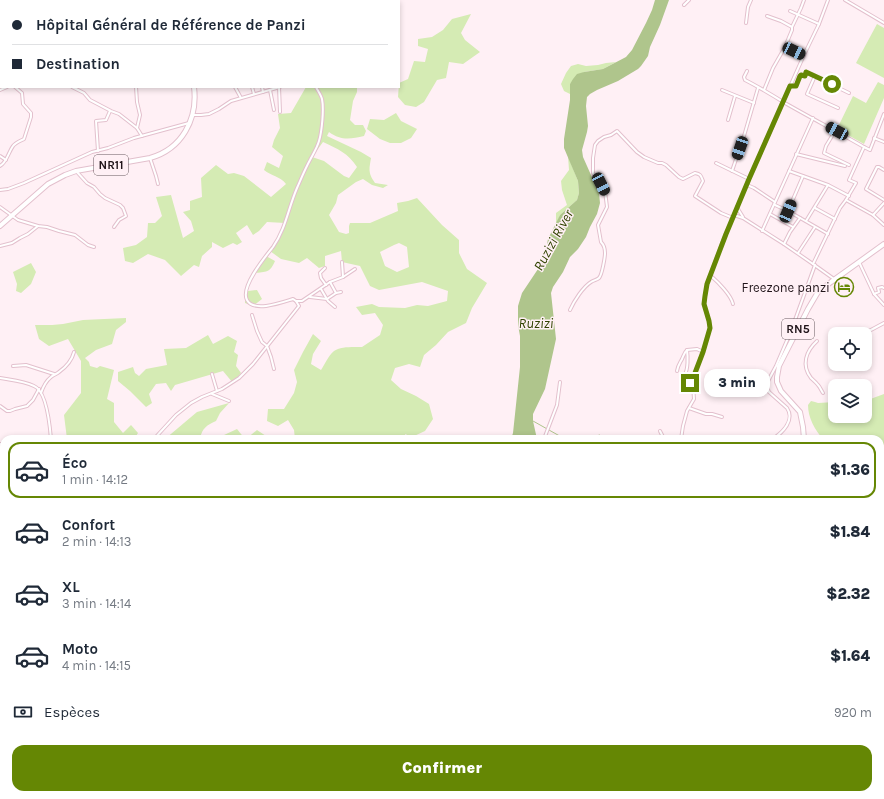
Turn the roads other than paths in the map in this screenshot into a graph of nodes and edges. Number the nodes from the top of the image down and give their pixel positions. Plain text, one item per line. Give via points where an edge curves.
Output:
1 (689, 0) edge
2 (751, 0) edge
3 (804, 0) edge
4 (828, 0) edge
5 (845, 0) edge
6 (684, 5) dead end
7 (790, 10) dead end
8 (798, 14) junction
9 (767, 16) dead end
10 (746, 23) dead end
11 (884, 23) edge
12 (819, 24) junction
13 (792, 26) junction
14 (785, 47) junction
15 (804, 55) junction
16 (747, 71) dead end
17 (815, 76) junction
18 (790, 86) junction
19 (16, 88) edge
20 (74, 88) edge
21 (136, 88) edge
22 (194, 88) edge
23 (236, 88) edge
24 (252, 88) edge
25 (262, 88) edge
26 (277, 88) edge
27 (280, 88) edge
28 (316, 88) edge
29 (758, 88) junction
30 (270, 90) junction
31 (722, 90) dead end
32 (764, 90) junction
33 (263, 92) junction
34 (849, 93) dead end
35 (254, 94) junction
36 (735, 96) junction
37 (241, 98) junction
38 (783, 102) junction
39 (754, 103) junction
40 (838, 108) dead end
41 (110, 110) junction
42 (274, 110) dead end
43 (280, 112) dead end
44 (884, 114) edge
45 (193, 115) junction
46 (813, 118) junction
47 (728, 120) dead end
48 (190, 122) junction
49 (138, 128) junction
50 (142, 136) junction
51 (832, 136) dead end
52 (874, 138) junction
53 (884, 142) edge
54 (864, 147) junction
55 (98, 151) junction
56 (796, 154) junction
57 (0, 156) edge
58 (150, 158) junction
59 (836, 159) junction
60 (6, 160) junction
61 (716, 163) dead end
62 (834, 164) junction
63 (849, 165) dead end
64 (0, 166) edge
65 (845, 166) dead end
66 (884, 170) edge
67 (76, 171) junction
68 (732, 171) junction
69 (789, 171) junction
70 (802, 176) junction
71 (749, 179) junction
72 (158, 184) dead end
73 (747, 185) junction
74 (828, 185) junction
75 (0, 190) edge
76 (849, 196) junction
77 (846, 200) junction
78 (884, 200) edge
79 (775, 203) junction
80 (884, 203) edge
81 (0, 207) edge
82 (737, 208) junction
83 (814, 208) junction
84 (788, 211) junction
85 (770, 214) junction
86 (12, 215) junction
87 (873, 215) junction
88 (734, 216) junction
89 (743, 218) junction
90 (800, 218) junction
91 (835, 220) junction
92 (806, 222) junction
93 (884, 224) edge
94 (0, 226) edge
95 (38, 226) junction
96 (815, 226) junction
97 (114, 227) dead end
98 (793, 227) junction
99 (762, 231) junction
100 (828, 234) junction
101 (784, 244) junction
102 (884, 244) edge
103 (0, 246) edge
104 (94, 247) dead end
105 (798, 253) junction
106 (342, 262) dead end
107 (859, 262) junction
108 (814, 264) junction
109 (325, 268) dead end
110 (355, 269) dead end
111 (711, 276) junction
112 (343, 278) junction
113 (834, 280) junction
114 (330, 282) junction
115 (326, 285) junction
116 (884, 288) edge
117 (321, 289) junction
118 (342, 292) dead end
119 (336, 293) junction
120 (874, 294) junction
121 (308, 297) junction
122 (327, 299) junction
123 (296, 301) junction
124 (733, 304) dead end
125 (884, 305) edge
126 (335, 308) dead end
127 (570, 310) dead end
128 (252, 315) dead end
129 (884, 323) edge
130 (872, 329) edge
131 (816, 341) dead end
132 (267, 346) junction
133 (687, 350) junction
134 (74, 352) dead end
135 (703, 352) junction
136 (13, 366) dead end
137 (274, 369) dead end
138 (677, 371) dead end
139 (55, 374) junction
140 (212, 374) dead end
141 (0, 378) edge
142 (560, 382) dead end
143 (693, 385) junction
144 (39, 389) junction
145 (217, 391) junction
146 (41, 393) junction
147 (211, 393) junction
148 (823, 393) dead end
149 (229, 401) dead end
150 (0, 406) edge
151 (689, 407) junction
152 (722, 417) dead end
153 (660, 431) dead end
154 (50, 435) edge
155 (158, 435) edge
156 (546, 435) edge
157 (662, 435) edge
158 (682, 435) edge
159 (779, 435) edge
160 (804, 435) edge

1 - 6 street
2 - 10 street
3 - 8 street
4 - 12 street
5 - 11 street
7 - 8 street
8 - 12 street
8 - 13 street
9 - 13 street
12 - 15 street
13 - 14 street
14 - 15 street
14 - 32 street
15 - 18 street
16 - 29 street via 745,80
17 - 18 street via 806,72 805,76 800,76 796,86
17 - 34 street
17 - 40 street via 807,94
18 - 38 street
19 - 60 street via 22,93 23,104 32,117 24,139 14,145
20 - 41 street
21 - 49 street via 140,115
22 - 45 highway, NR11
23 - 37 street
24 - 35 street
25 - 33 street
26 - 30 street
27 - 43 street
28 - 123 street via 322,100 320,141 297,188 284,228 252,276 246,292 246,297 252,305 293,299
29 - 32 street
29 - 39 street
30 - 33 street
30 - 42 street
31 - 36 street
32 - 38 street
33 - 35 street
35 - 37 street
36 - 39 street
36 - 47 street
37 - 45 street via 209,114
38 - 46 street
38 - 71 street
39 - 68 street
41 - 49 street
41 - 55 street via 106,120 96,121
44 - 52 street
45 - 48 highway, NR11
46 - 54 street
46 - 56 street
48 - 50 street
48 - 58 highway, NR11 via 176,143 164,153
49 - 50 street
50 - 55 street
51 - 59 street via 824,153
52 - 53 street
52 - 54 street via 870,150
54 - 76 street via 849,180 856,183
55 - 75 street via 24,183
56 - 62 street
56 - 69 street
57 - 60 street
58 - 67 highway, NR11
58 - 72 street
59 - 62 street
59 - 63 street
60 - 64 street
61 - 68 street
62 - 65 street
66 - 78 street via 877,167 866,189
67 - 86 highway, NR11 via 48,184
67 - 97 street via 105,198 123,208 126,216
68 - 71 street
69 - 70 street
69 - 79 street
70 - 74 street
70 - 84 street
71 - 73 street
73 - 79 street
73 - 82 street
74 - 76 street
74 - 83 street
76 - 77 street
77 - 87 street
77 - 91 street
79 - 84 street
79 - 85 street
80 - 87 street
81 - 86 street
82 - 88 street
82 - 89 street
83 - 91 street
83 - 92 street
84 - 90 street
85 - 98 street
85 - 99 street
86 - 94 highway, NR11
86 - 95 street via 18,220
87 - 93 street
88 - 89 street
88 - 111 street
88 - 127 street via 721,213 695,196 703,181 700,174 695,173 683,179 666,165 637,152 617,131 604,137 595,145 592,169 605,192 607,207 598,225 605,253 602,271 599,279 591,282
89 - 99 street
90 - 92 street
90 - 98 street
91 - 100 street
92 - 96 street
95 - 103 street via 12,243
95 - 104 street via 74,235
96 - 100 street
96 - 105 street
98 - 101 street
99 - 101 street
100 - 108 street
101 - 105 street
102 - 107 highway, RN5
105 - 108 street
106 - 112 street
107 - 113 highway, RN5
107 - 120 street
108 - 113 street
108 - 159 street via 791,331 767,383 769,392 789,410 789,421
109 - 115 street via 320,275
110 - 112 street
111 - 124 street via 729,295
111 - 135 street via 704,304 710,328
112 - 114 street
113 - 160 highway, RN5 via 818,292 778,372 779,387 800,412
114 - 115 street
114 - 119 street
115 - 117 street
116 - 120 street via 878,288 879,292
117 - 121 street
117 - 122 street
118 - 119 street
119 - 122 street
120 - 125 street
121 - 122 street
121 - 123 street
122 - 126 street
123 - 132 street via 299,306
128 - 132 street via 262,342
129 - 130 street
131 - 148 street via 807,353 806,366 811,378
132 - 137 street
132 - 145 street via 239,378
133 - 135 street via 697,349
133 - 138 street
133 - 143 street via 685,374
134 - 139 street
135 - 143 street
136 - 139 street via 26,365
139 - 146 street via 44,385
140 - 145 street
141 - 144 street via 28,383
142 - 156 street via 558,405
143 - 151 street via 694,399
144 - 146 street
144 - 150 street via 27,406 7,411
145 - 147 street
146 - 154 street via 47,408
147 - 149 street
147 - 155 street via 183,409
151 - 152 street
151 - 158 street
153 - 157 street

